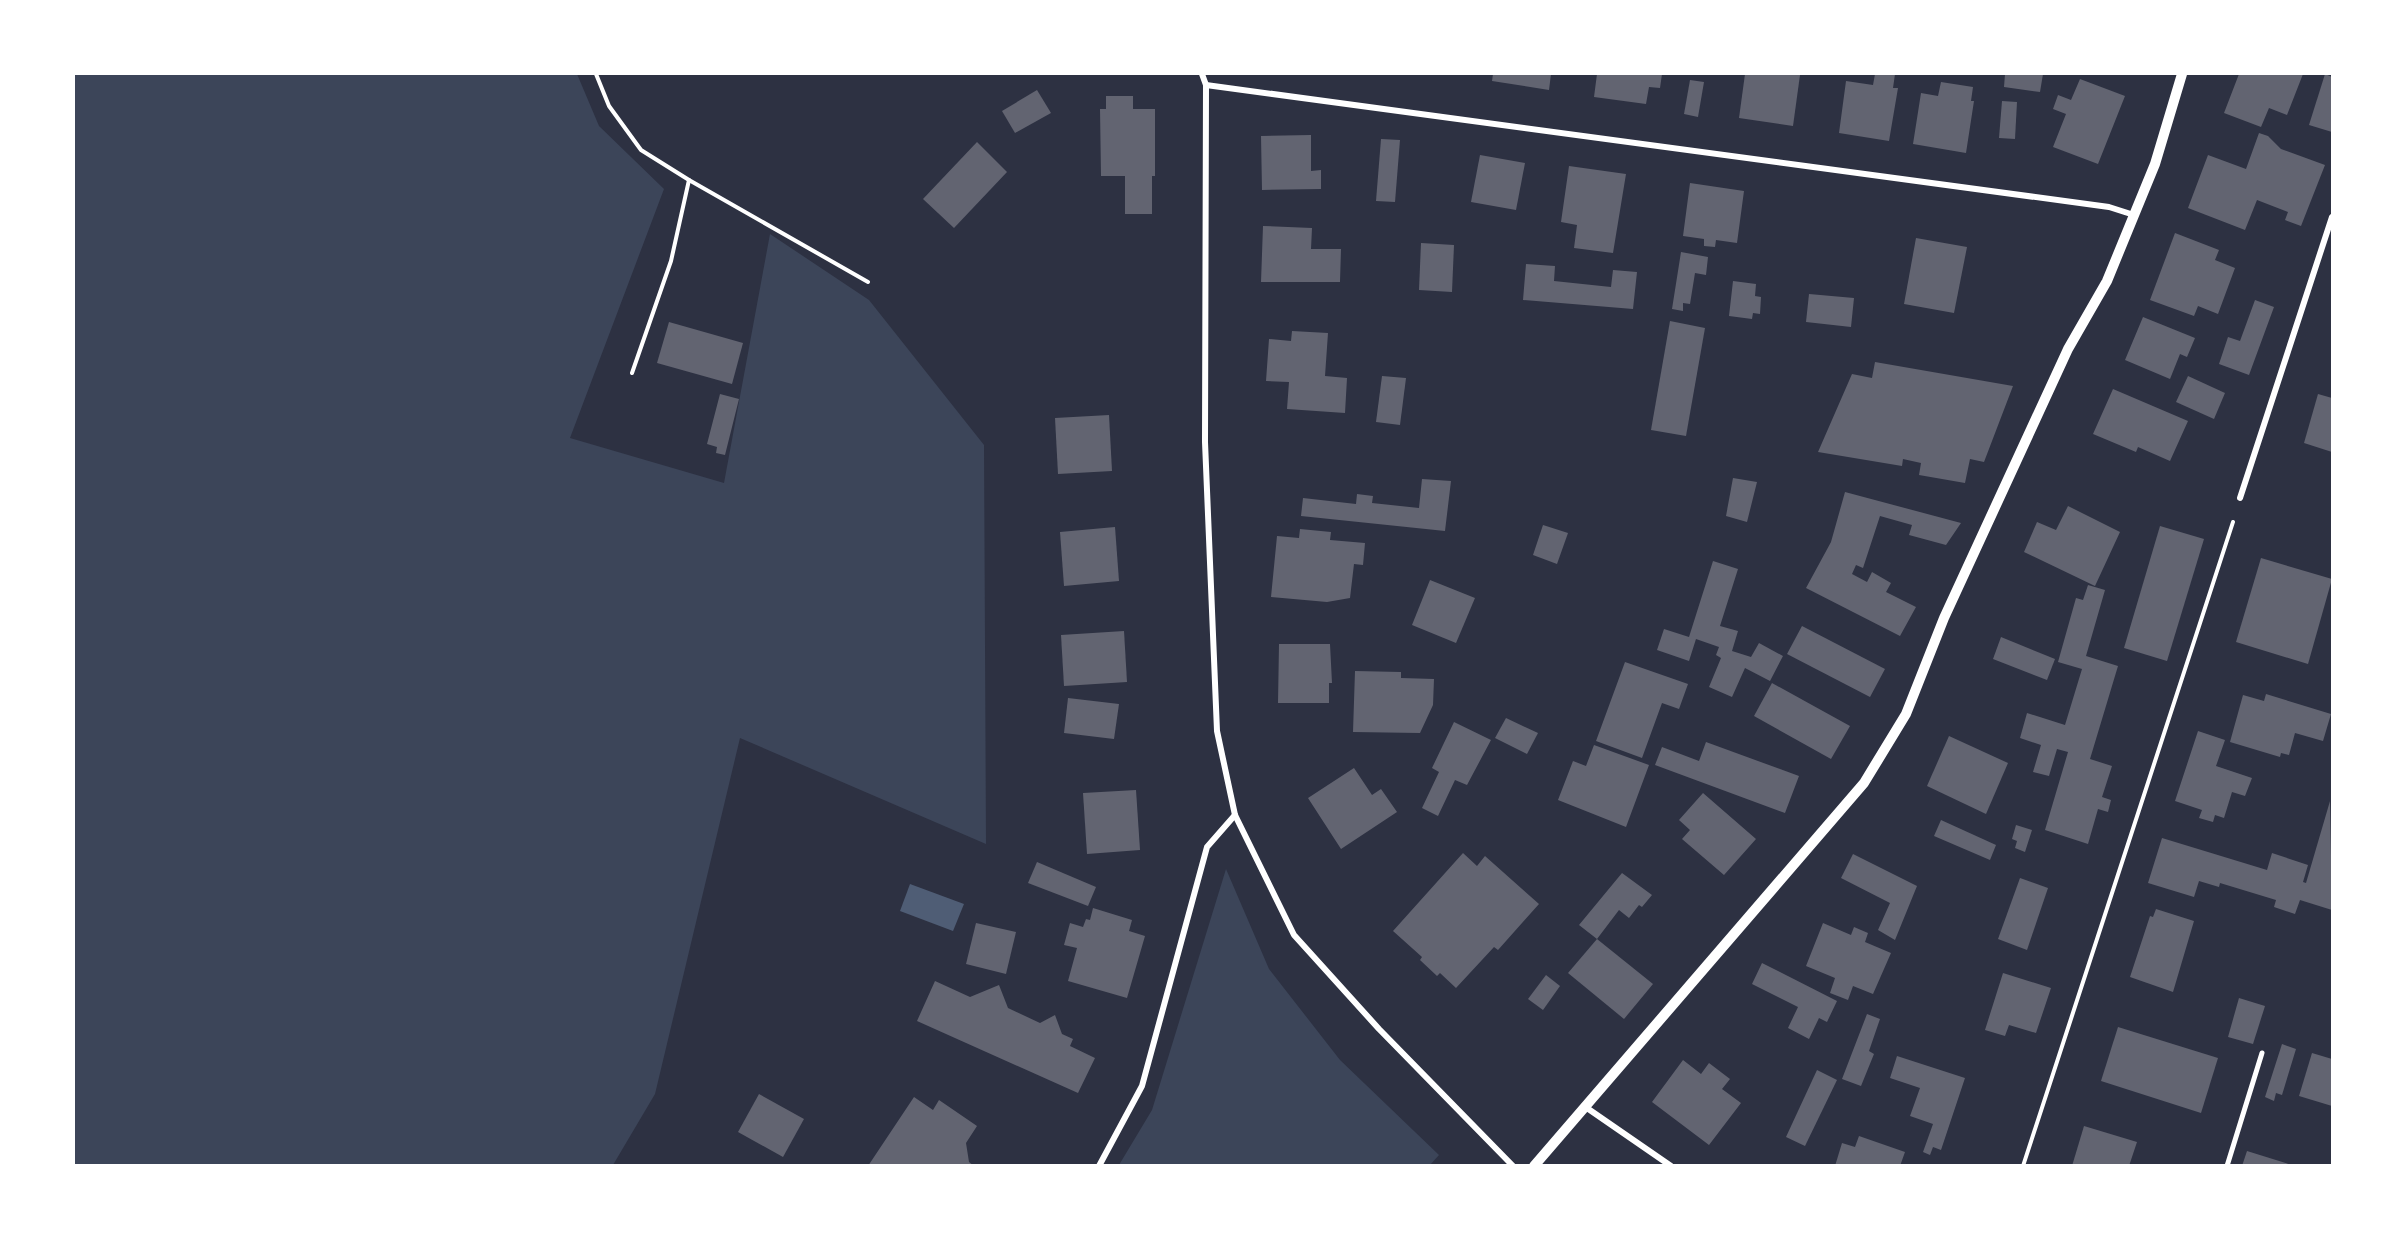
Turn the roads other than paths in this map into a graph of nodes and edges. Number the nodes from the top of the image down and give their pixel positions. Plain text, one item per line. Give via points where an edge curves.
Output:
1 (1202, 74) edge
2 (2182, 74) edge
3 (1206, 85) junction
4 (2135, 215) junction
5 (2332, 217) edge
6 (2240, 498) road end
7 (1235, 815) junction
8 (2262, 1053) dead end
9 (1584, 1106) junction
10 (1099, 1166) edge
11 (1512, 1166) edge
12 (1534, 1166) edge
13 (1671, 1166) edge
14 (2227, 1166) edge

1 - 3 street
2 - 4 street
3 - 4 street via 2109,207
3 - 7 street via 1204,442 1217,731
4 - 9 street via 2107,281 2068,349 1954,597 1906,714 1864,783
5 - 6 street
7 - 10 street via 1207,847 1142,1086
7 - 11 street via 1294,934
8 - 14 street
9 - 12 street
9 - 13 street

